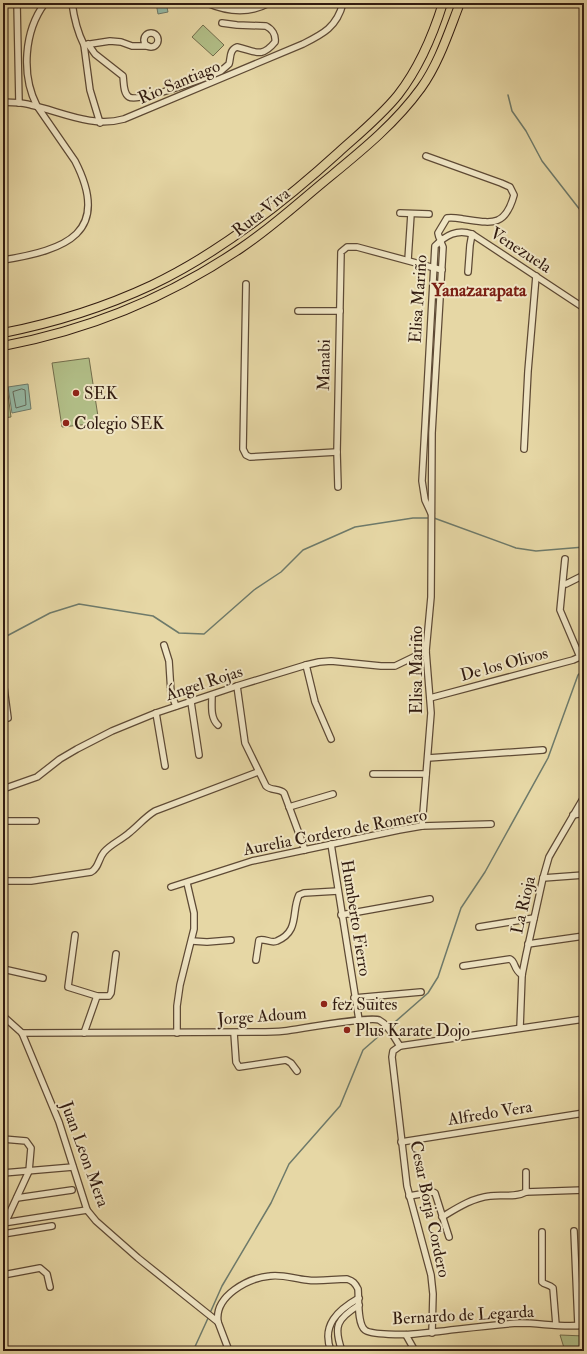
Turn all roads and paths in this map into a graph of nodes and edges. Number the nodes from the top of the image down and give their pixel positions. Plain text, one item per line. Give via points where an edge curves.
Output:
1 (17, 3) edge
2 (45, 3) edge
3 (72, 3) edge
4 (207, 3) edge
5 (270, 3) edge
6 (343, 3) edge
7 (443, 3) edge
8 (460, 3) edge
9 (222, 23) dead end
10 (144, 41) junction
11 (86, 44) junction
12 (132, 46) junction
13 (148, 46) junction
14 (3, 102) edge
15 (18, 103) junction
16 (37, 106) junction
17 (100, 123) junction
18 (426, 156) dead end
19 (400, 213) dead end
20 (411, 214) junction
21 (429, 214) dead end
22 (472, 234) junction
23 (441, 240) junction
24 (3, 260) edge
25 (408, 260) junction
26 (433, 267) junction
27 (442, 270) junction
28 (468, 272) dead end
29 (536, 276) junction
30 (246, 284) dead end
31 (584, 308) edge
32 (298, 311) dead end
33 (340, 311) junction
34 (3, 334) edge
35 (3, 346) edge
36 (524, 449) dead end
37 (337, 452) junction
38 (423, 452) junction
39 (432, 452) junction
40 (338, 487) dead end
41 (432, 514) junction
42 (565, 559) dead end
43 (584, 575) edge
44 (566, 584) dead end
45 (164, 645) dead end
46 (426, 651) junction
47 (582, 656) edge
48 (306, 665) junction
49 (3, 680) edge
50 (237, 686) junction
51 (212, 695) junction
52 (430, 698) junction
53 (191, 702) junction
54 (176, 706) junction
55 (156, 713) junction
56 (8, 718) dead end
57 (218, 724) dead end
58 (331, 739) dead end
59 (543, 750) dead end
60 (199, 755) dead end
61 (428, 758) junction
62 (165, 766) dead end
63 (258, 772) junction
64 (373, 774) dead end
65 (426, 774) junction
66 (3, 789) edge
67 (333, 794) dead end
68 (584, 797) edge
69 (290, 807) junction
70 (584, 813) edge
71 (573, 815) junction
72 (3, 821) edge
73 (36, 821) dead end
74 (491, 824) dead end
75 (422, 826) junction
76 (331, 844) junction
77 (305, 850) junction
78 (584, 875) edge
79 (543, 878) junction
80 (3, 881) edge
81 (186, 883) junction
82 (171, 887) dead end
83 (338, 891) junction
84 (430, 899) dead end
85 (342, 915) junction
86 (534, 918) junction
87 (479, 927) dead end
88 (75, 935) dead end
89 (584, 936) edge
90 (231, 940) dead end
91 (192, 941) junction
92 (528, 944) junction
93 (116, 954) dead end
94 (256, 960) dead end
95 (463, 966) dead end
96 (3, 969) edge
97 (522, 975) junction
98 (43, 978) dead end
99 (421, 992) dead end
100 (97, 996) junction
101 (354, 998) junction
102 (3, 1016) edge
103 (584, 1019) edge
104 (358, 1020) junction
105 (520, 1028) junction
106 (22, 1033) junction
107 (84, 1033) junction
108 (177, 1033) junction
109 (234, 1033) junction
110 (399, 1045) junction
111 (297, 1070) dead end
112 (584, 1112) edge
113 (3, 1139) edge
114 (401, 1142) junction
115 (73, 1167) junction
116 (30, 1171) junction
117 (526, 1172) dead end
118 (3, 1173) edge
119 (72, 1190) dead end
120 (584, 1190) edge
121 (526, 1192) junction
122 (409, 1196) junction
123 (17, 1198) junction
124 (87, 1210) junction
125 (442, 1217) junction
126 (4, 1223) edge
127 (52, 1226) dead end
128 (574, 1230) dead end
129 (542, 1232) dead end
130 (3, 1234) edge
131 (449, 1237) dead end
132 (3, 1275) edge
133 (50, 1287) dead end
134 (359, 1298) junction
135 (359, 1306) junction
136 (218, 1322) junction
137 (581, 1325) edge
138 (556, 1326) junction
139 (432, 1332) junction
140 (406, 1335) junction
141 (230, 1351) edge
142 (331, 1351) edge
143 (342, 1351) edge
144 (415, 1351) edge

1 - 15 street
2 - 16 street via 31,30 28,56 28,81
3 - 11 street via 77,27
4 - 5 street via 240,11 252,10
6 - 17 street, Rio Santiago via 330,29 303,44 124,119
7 - 34 highway, Ruta Viva via 417,66 398,94 313,176 272,208 199,260 153,285 75,315
8 - 35 highway, Ruta Viva via 433,68 422,87 394,120 357,154 242,247 205,271 115,315 28,342
9 - 11 street via 266,26 273,32 275,42 270,49 262,53 234,48 229,64 221,71 142,98 130,98 124,89 123,76
10 - 12 street
10 - 13 street
10 - 13 street via 147,34 152,33 156,36 156,44
11 - 12 street via 121,42
11 - 17 street via 90,90
12 - 13 street
14 - 15 street, Rio Santiago
15 - 16 street, Rio Santiago
16 - 17 street, Rio Santiago
16 - 24 street via 80,170 87,192 88,211 82,228 67,242 44,252
18 - 23 street via 501,183 510,187 514,195 506,215 497,221 447,218 438,233
19 - 20 street
20 - 21 street
20 - 25 street
22 - 23 street, Venezuela via 458,232
22 - 28 street
22 - 29 street, Venezuela
23 - 26 street, Elisa Mariño via 435,246
23 - 27 street, Elisa Mariño
25 - 26 street
25 - 33 street, Manabi via 358,247 343,249 340,255
26 - 27 street
26 - 38 street, Elisa Mariño
27 - 39 street, Elisa Mariño
29 - 31 street, Venezuela
29 - 36 street
30 - 37 street via 243,449 246,455 250,457
32 - 33 street
33 - 37 street, Manabi
37 - 40 street, Manabi
38 - 39 street
38 - 41 street, Elisa Mariño via 423,492
39 - 41 street, Elisa Mariño
41 - 46 street, Elisa Mariño via 431,597
42 - 47 street via 560,610
43 - 44 street
45 - 54 street via 169,661 171,693
46 - 48 street, Ángel Rojas via 400,664 389,666 331,661
46 - 52 street, Elisa Mariño
47 - 52 street, De los Olivos
48 - 50 street, Ángel Rojas
48 - 58 street via 315,702
49 - 56 street
50 - 51 street, Ángel Rojas
50 - 63 street via 245,743
51 - 53 street, Ángel Rojas
51 - 57 street via 213,716
52 - 61 street, Elisa Mariño
53 - 54 street, Ángel Rojas
53 - 60 street
54 - 55 street, Ángel Rojas
55 - 62 street
55 - 66 street, Ángel Rojas via 98,737 38,777
59 - 61 street
61 - 65 street, Elisa Mariño
63 - 69 street via 267,788 282,791
63 - 80 street via 155,811 129,834 105,850 96,868 91,872 31,881
64 - 65 street
65 - 75 street, Elisa Mariño
67 - 69 street
68 - 71 street, La Rioja
69 - 77 street
70 - 71 street
71 - 79 street, La Rioja via 549,857
72 - 73 street
74 - 75 street, Aurelia Cordero de Romero
75 - 76 street, Aurelia Cordero de Romero
76 - 77 street, Aurelia Cordero de Romero
76 - 83 street, Humberto Fierro
77 - 81 street, Aurelia Cordero de Romero via 242,864
78 - 79 street
79 - 86 street, La Rioja
81 - 82 street, Aurelia Cordero de Romero
81 - 91 street via 194,913
83 - 85 street, Humberto Fierro
83 - 94 street via 299,895 293,926 277,941 259,940
84 - 85 street
85 - 101 street, Humberto Fierro
86 - 87 street
86 - 92 street, La Rioja
88 - 100 street via 68,987
89 - 92 street
90 - 91 street
91 - 108 street via 180,985
92 - 97 street, La Rioja
93 - 100 street via 111,993 109,996
95 - 97 street via 510,959 516,971
96 - 98 street
97 - 105 street, La Rioja
99 - 101 street
100 - 107 street
101 - 104 street, Humberto Fierro
102 - 106 street, Juan Leon Mera
103 - 105 street
104 - 109 street, Jorge Adoum via 284,1031
104 - 110 street, Jorge Adoum via 381,1021
105 - 110 street
106 - 107 street, Jorge Adoum
106 - 115 street, Juan Leon Mera via 59,1122
107 - 108 street, Jorge Adoum
108 - 109 street, Jorge Adoum
109 - 111 street via 236,1062 239,1067 286,1060
110 - 114 street, Cesar Borja Cordero via 393,1051 392,1057
112 - 114 street, Alfredo Vera
113 - 116 street via 26,1141 31,1148
114 - 122 street, Cesar Borja Cordero
115 - 116 street
115 - 124 street, Juan Leon Mera
116 - 118 street
116 - 123 street
117 - 121 street
119 - 123 street
120 - 121 street
121 - 125 street via 520,1195 489,1196 463,1204
122 - 125 street via 433,1192
122 - 139 street, Cesar Borja Cordero via 431,1275
123 - 126 street
124 - 126 street
124 - 136 street, Juan Leon Mera via 138,1258
125 - 131 street
127 - 130 street
128 - 137 street
129 - 138 street via 542,1282 553,1288
132 - 133 street via 40,1268 47,1274
134 - 135 street, Bernardo de Legarda
134 - 136 street, Bernardo de Legarda via 356,1284 351,1280 264,1276 231,1293 222,1303 218,1312
134 - 142 street via 329,1325
135 - 140 street, Bernardo de Legarda via 362,1327 367,1331
135 - 143 street via 338,1324 337,1337
136 - 141 street, Juan Leon Mera
137 - 138 street, Bernardo de Legarda
138 - 139 street, Bernardo de Legarda via 505,1324
139 - 140 street, Bernardo de Legarda
140 - 144 street

